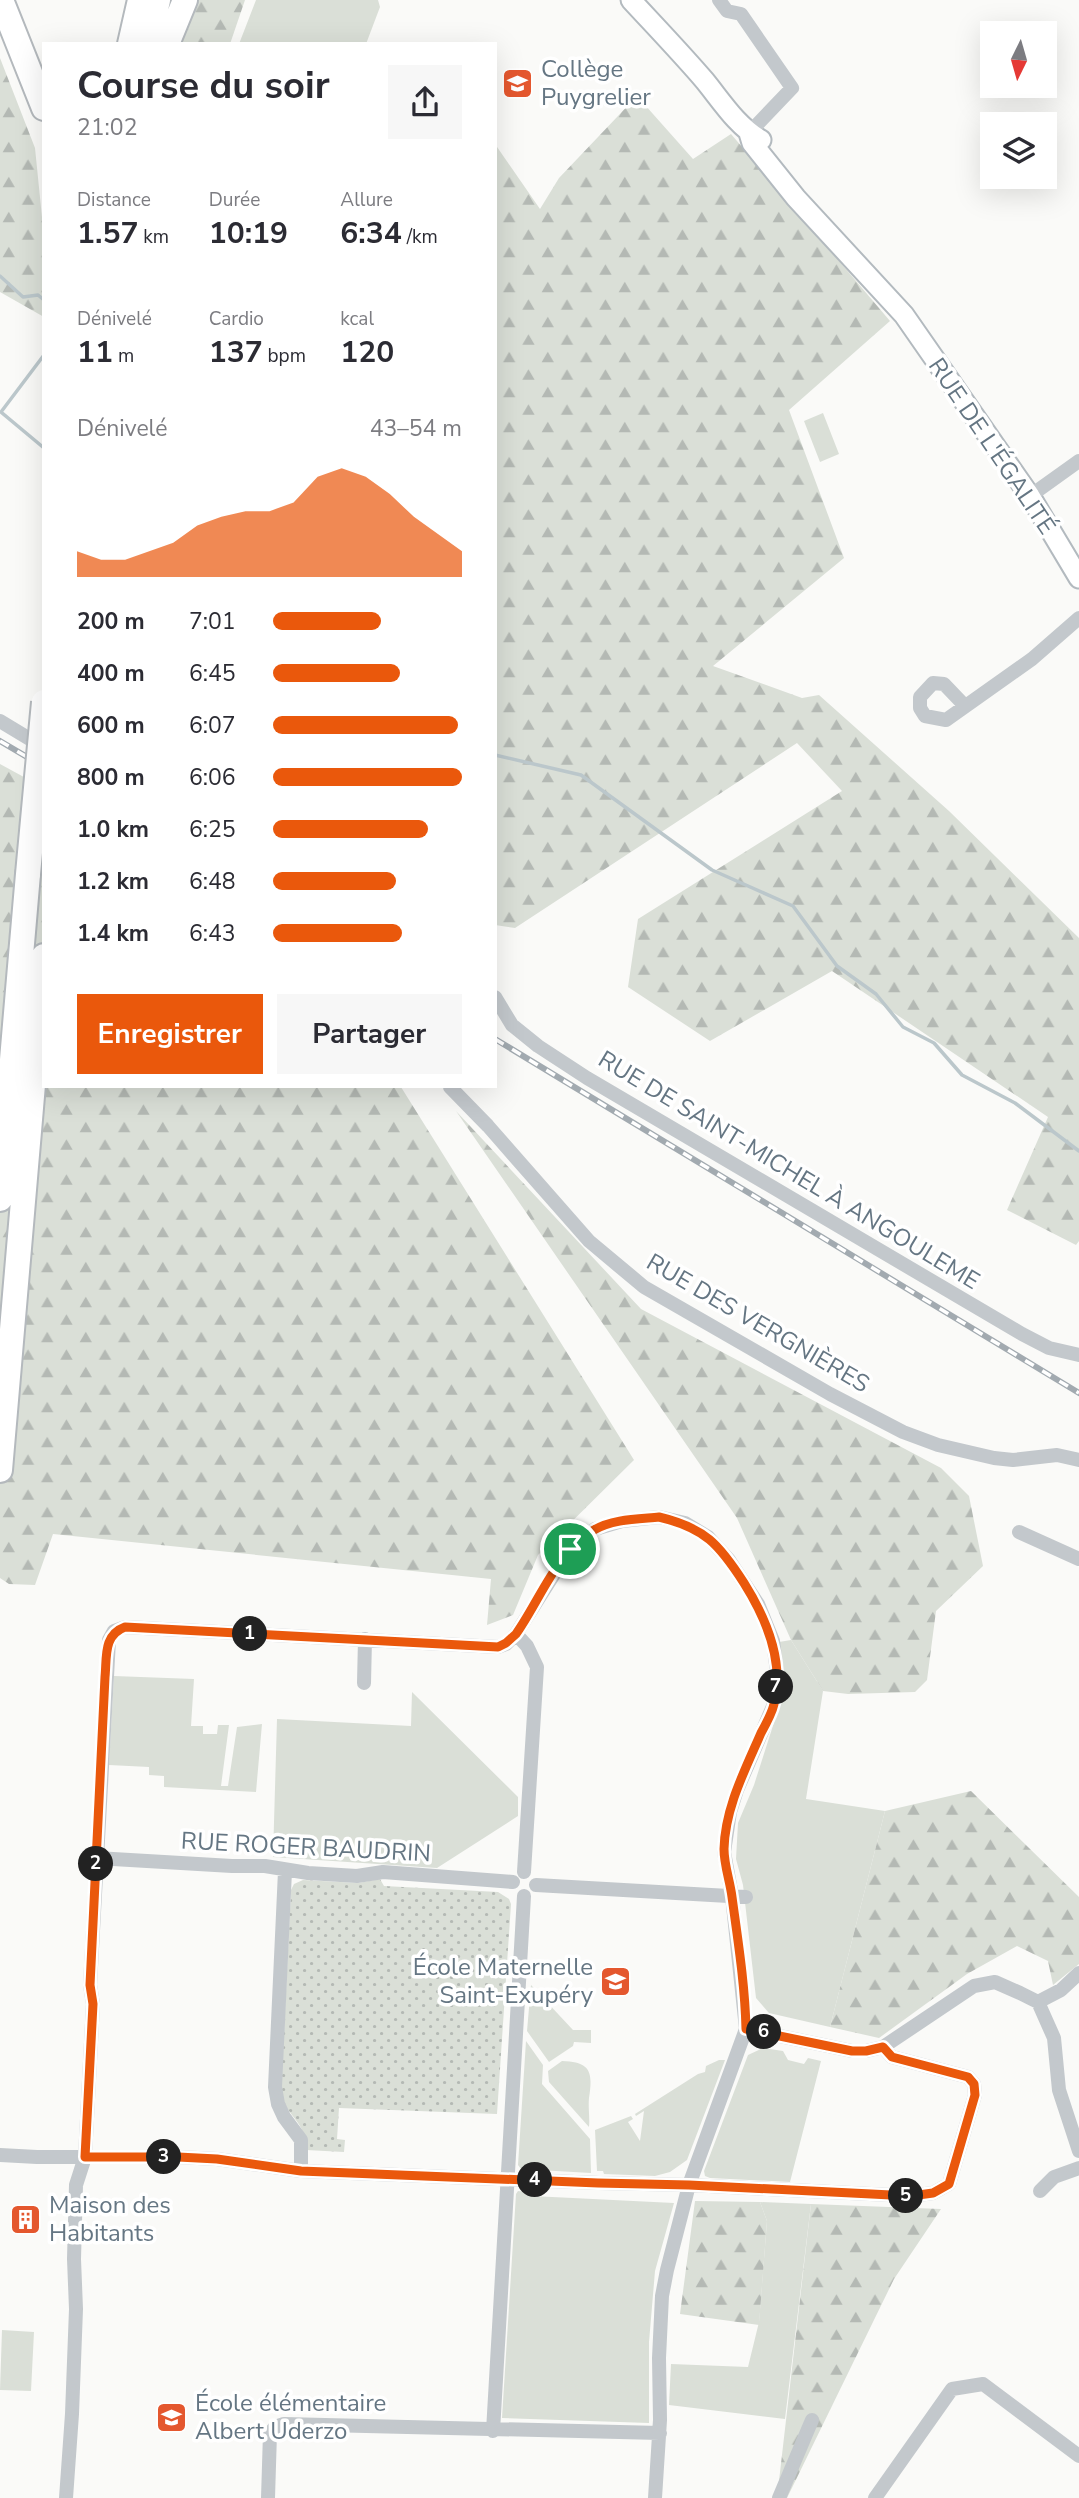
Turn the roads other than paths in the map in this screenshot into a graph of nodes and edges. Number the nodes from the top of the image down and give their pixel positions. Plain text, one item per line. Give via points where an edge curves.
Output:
1 (1, 0) edge
2 (139, 0) edge
3 (158, 0) edge
4 (185, 0) edge
5 (631, 0) edge
6 (719, 0) edge
7 (130, 42) edge
8 (148, 42) edge
9 (168, 42) edge
10 (42, 102) edge
11 (749, 133) junction
12 (1079, 461) edge
13 (1030, 496) junction
14 (1079, 578) edge
15 (1079, 618) edge
16 (965, 706) dead end
17 (0, 721) edge
18 (42, 724) edge
19 (42, 747) edge
20 (42, 979) edge
21 (497, 1001) edge
22 (451, 1088) edge
23 (0, 1199) edge
24 (1079, 1355) edge
25 (1079, 1460) edge
26 (0, 1470) edge
27 (1019, 1532) dead end
28 (1079, 1559) edge
29 (516, 1634) junction
30 (365, 1639) junction
31 (364, 1683) dead end
32 (96, 1857) junction
33 (285, 1871) junction
34 (518, 1877) junction
35 (536, 1885) junction
36 (524, 1896) junction
37 (739, 1896) junction
38 (1079, 1973) edge
39 (1038, 2002) junction
40 (746, 2029) junction
41 (883, 2047) junction
42 (1079, 2151) edge
43 (0, 2155) edge
44 (85, 2157) junction
45 (1079, 2168) edge
46 (301, 2171) junction
47 (506, 2179) junction
48 (689, 2185) junction
49 (1040, 2191) dead end
50 (813, 2420) dead end
51 (493, 2431) junction
52 (660, 2434) junction
53 (1079, 2456) edge
54 (65, 2498) edge
55 (268, 2498) edge
56 (655, 2498) edge
57 (779, 2498) edge
58 (875, 2498) edge

1 - 10 highway
2 - 7 highway
3 - 8 highway
4 - 9 highway
5 - 11 street, RUE DE L'ÉGALITÉ
6 - 11 street via 727,10 741,14 792,88
11 - 13 street, RUE DE L'ÉGALITÉ via 765,142 881,276
12 - 13 street
13 - 14 street, RUE DE L'ÉGALITÉ
15 - 16 street via 1032,659
17 - 19 street
18 - 23 highway, bridge
20 - 26 highway
21 - 24 street, RUE DE SAINT-MICHEL À ANGOULEME via 512,1025 587,1078 1022,1334 1049,1348
22 - 25 street, RUE DES VERGNIÈRES via 589,1241 644,1287 904,1432 994,1458 1057,1455
27 - 28 street
29 - 30 street via 498,1647
29 - 34 street via 537,1667
29 - 37 street via 570,1549 595,1529 659,1517 685,1523 708,1537 729,1560 758,1604 773,1641 777,1672 774,1704 730,1812 724,1852
30 - 31 street
30 - 32 street via 125,1627 114,1631 109,1640
32 - 33 street, RUE ROGER BAUDRIN via 265,1866
32 - 44 street
33 - 34 street, RUE ROGER BAUDRIN
33 - 46 street via 275,2087 284,2117 301,2140
34 - 35 street via 531,1875
34 - 36 street via 516,1893
35 - 36 street
35 - 37 street
36 - 47 street
37 - 40 street
38 - 39 street
39 - 41 street via 995,1982 974,1986
39 - 42 street via 1054,2038 1059,2090
40 - 41 street via 852,2051
40 - 48 street
41 - 48 street via 892,2057 968,2077 974,2084 975,2095 949,2184 933,2193 911,2196
43 - 44 street
44 - 46 street via 217,2159
44 - 54 street via 76,2185 76,2309
45 - 49 street via 1054,2177
46 - 47 street
47 - 48 street
47 - 51 street
48 - 52 street via 662,2296
50 - 57 street
51 - 52 street
51 - 55 street via 284,2424 270,2433
52 - 56 street
53 - 58 street via 984,2384 969,2385 952,2389

